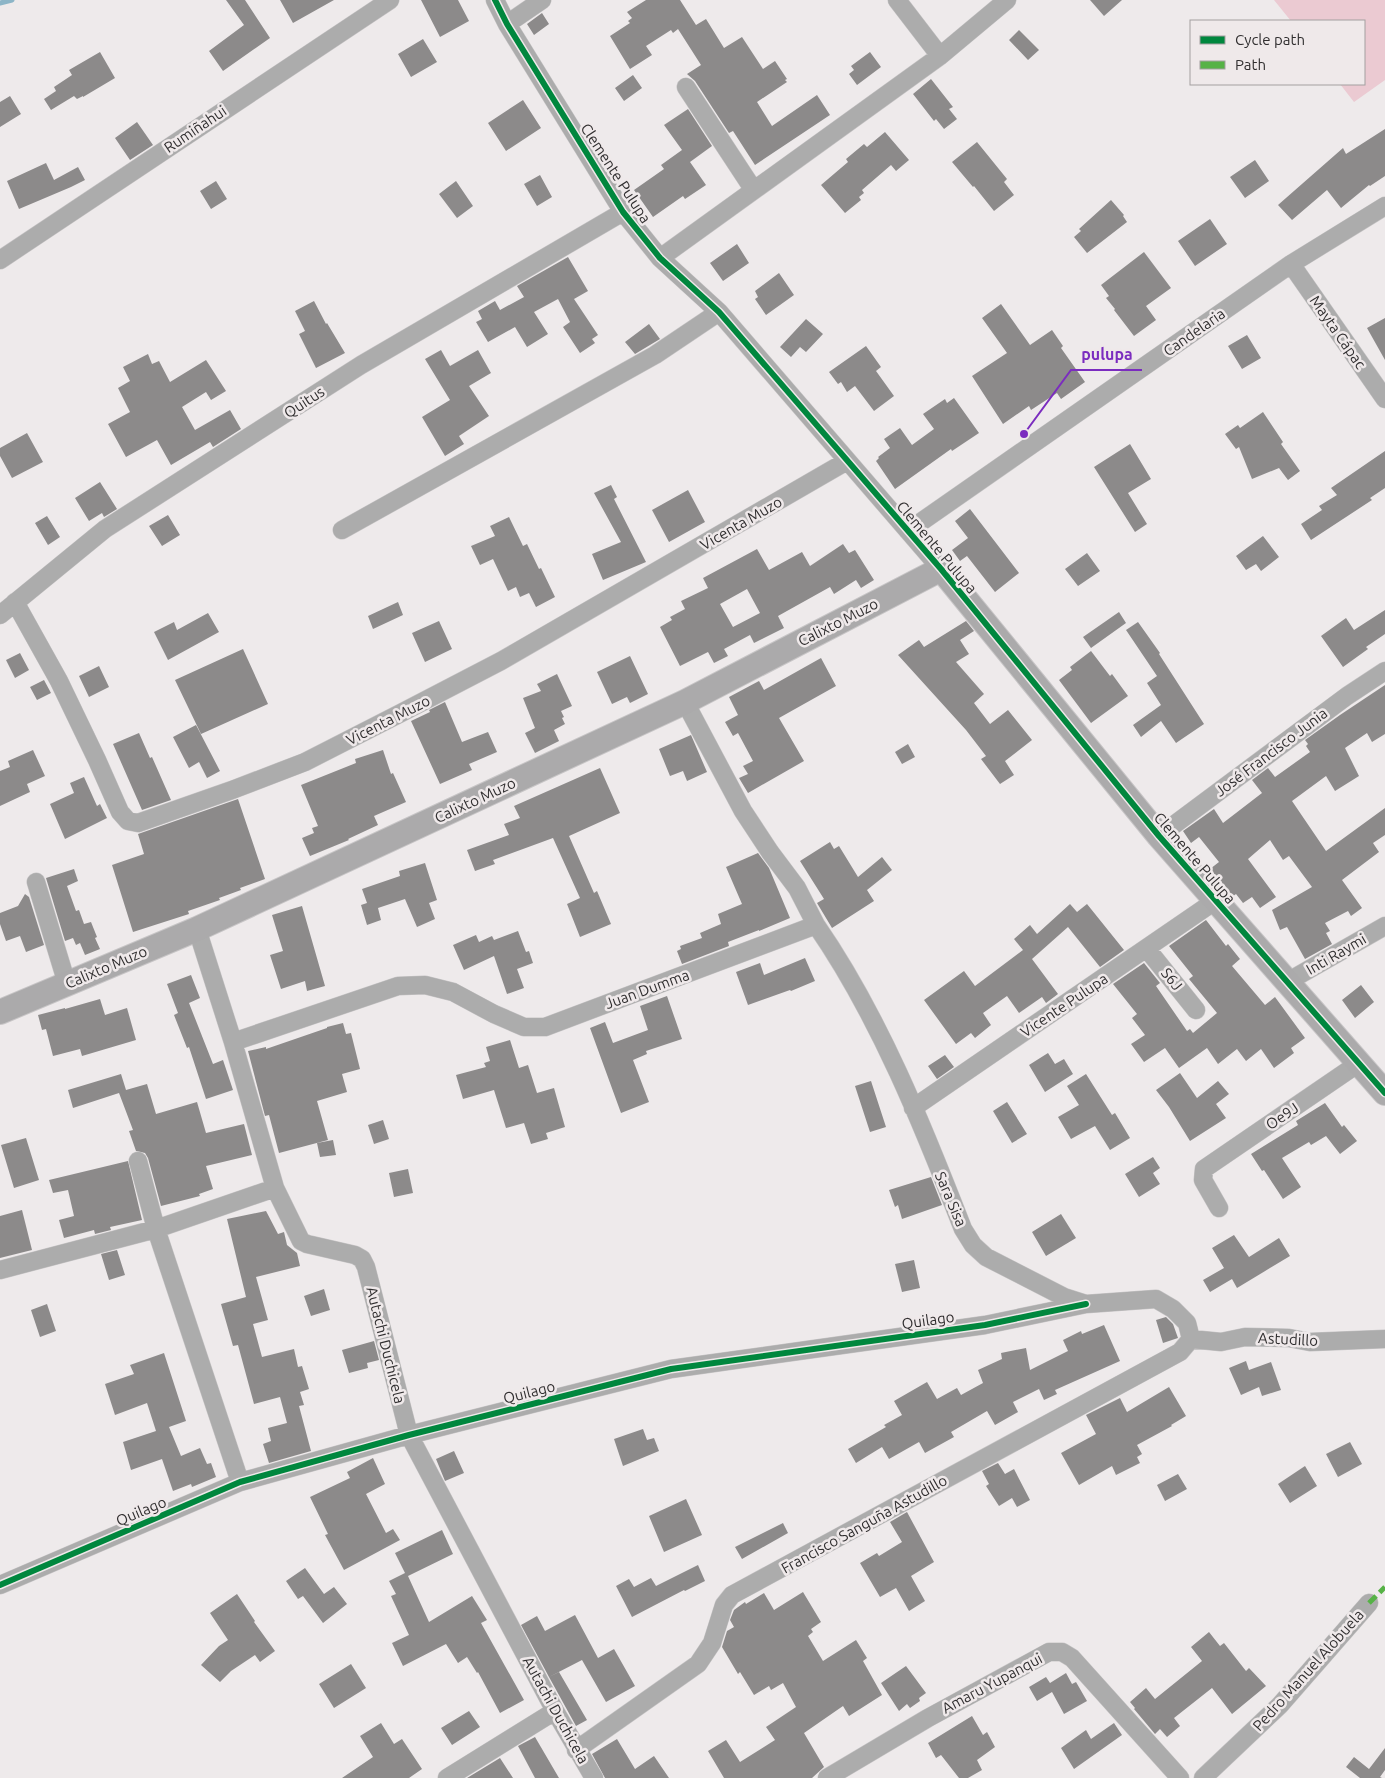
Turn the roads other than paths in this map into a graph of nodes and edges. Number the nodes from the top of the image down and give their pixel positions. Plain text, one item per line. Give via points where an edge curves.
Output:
1 (390, 0) edge
2 (495, 0) edge
3 (542, 0) edge
4 (897, 0) edge
5 (1007, 0) edge
6 (508, 24) junction
7 (940, 56) junction
8 (686, 87) dead end
9 (754, 189) junction
10 (1385, 206) edge
11 (623, 212) junction
12 (660, 258) junction
13 (0, 260) edge
14 (1291, 264) junction
15 (719, 312) junction
16 (1385, 399) edge
17 (847, 461) junction
18 (342, 530) dead end
19 (908, 532) junction
20 (941, 569) junction
21 (15, 602) junction
22 (0, 615) edge
23 (1385, 671) edge
24 (685, 702) junction
25 (1159, 836) junction
26 (36, 882) dead end
27 (1215, 901) junction
28 (816, 925) junction
29 (1385, 926) edge
30 (197, 929) junction
31 (1147, 948) junction
32 (1288, 982) junction
33 (67, 984) junction
34 (1196, 1010) dead end
35 (0, 1012) edge
36 (233, 1042) junction
37 (1359, 1062) junction
38 (1385, 1093) edge
39 (913, 1108) junction
40 (138, 1161) dead end
41 (275, 1188) junction
42 (1219, 1208) dead end
43 (156, 1229) junction
44 (0, 1270) edge
45 (1086, 1304) junction
46 (1191, 1339) junction
47 (1385, 1339) edge
48 (409, 1435) junction
49 (240, 1482) junction
50 (0, 1585) edge
51 (1370, 1603) dead end
52 (555, 1711) junction
53 (576, 1750) junction
54 (447, 1778) edge
55 (594, 1778) edge
56 (827, 1778) edge
57 (1180, 1778) edge
58 (1203, 1778) edge

1 - 13 street, Rumiñahui
2 - 6 street, Clemente Pulupa
3 - 6 street
4 - 7 street
5 - 7 street
6 - 11 street, Clemente Pulupa
7 - 9 street
8 - 9 street
9 - 12 street
10 - 14 street, Candelaria
11 - 12 street, Clemente Pulupa
11 - 21 street, Quitus via 361,365 105,529
12 - 15 street, Clemente Pulupa
14 - 16 street, Mayta Cápac
14 - 19 street, Candelaria
15 - 17 street, Clemente Pulupa
15 - 18 street via 655,355
17 - 19 street, Clemente Pulupa
17 - 21 street, Vicenta Muzo via 502,661 400,714 305,762 138,823 128,821 120,812 59,682
19 - 20 street, Clemente Pulupa
20 - 24 street, Calixto Muzo
20 - 25 street, Clemente Pulupa
21 - 22 street, Quitus
23 - 25 street, José Francisco Junia
24 - 28 street via 743,811 798,888
24 - 30 street, Calixto Muzo
25 - 27 street, Clemente Pulupa
26 - 33 street
27 - 31 street, Vicente Pulupa
27 - 32 street, Clemente Pulupa
28 - 36 street, Juan Dumma via 545,1027 524,1027 453,992 424,985 398,986
28 - 39 street, Sara Sisa via 891,1056
29 - 32 street, Inti Raymi
30 - 33 street, Calixto Muzo
30 - 36 street, Autachi Duchicela
31 - 34 street, S6J
31 - 39 street, Vicente Pulupa
32 - 37 street, Clemente Pulupa
33 - 35 street, Calixto Muzo
36 - 41 street, Autachi Duchicela
37 - 38 street, Clemente Pulupa
37 - 42 street, Oe9J via 1204,1169 1203,1180
39 - 45 street, Sara Sisa via 963,1229 973,1245 986,1256 1064,1297
40 - 43 street
41 - 43 street
41 - 48 street, Autachi Duchicela via 301,1241 355,1255 366,1267
43 - 44 street
43 - 49 street
45 - 46 street, Sara Sisa via 1156,1299 1187,1323
45 - 48 street, Quilago via 985,1325 671,1369
46 - 47 street, Astudillo via 1221,1342 1245,1337 1310,1342
46 - 53 street, Francisco Sanguña Astudillo via 1180,1352 732,1595 724,1606 712,1643 698,1664
48 - 49 street, Quilago
48 - 52 street, Autachi Duchicela
49 - 50 street, Quilago
51 - 58 street, Pedro Manuel Alobuela via 1280,1705
52 - 53 street, Autachi Duchicela
52 - 54 street
53 - 55 street, Autachi Duchicela
56 - 57 street, Amaru Yupanqui via 1049,1652 1062,1652 1072,1658

